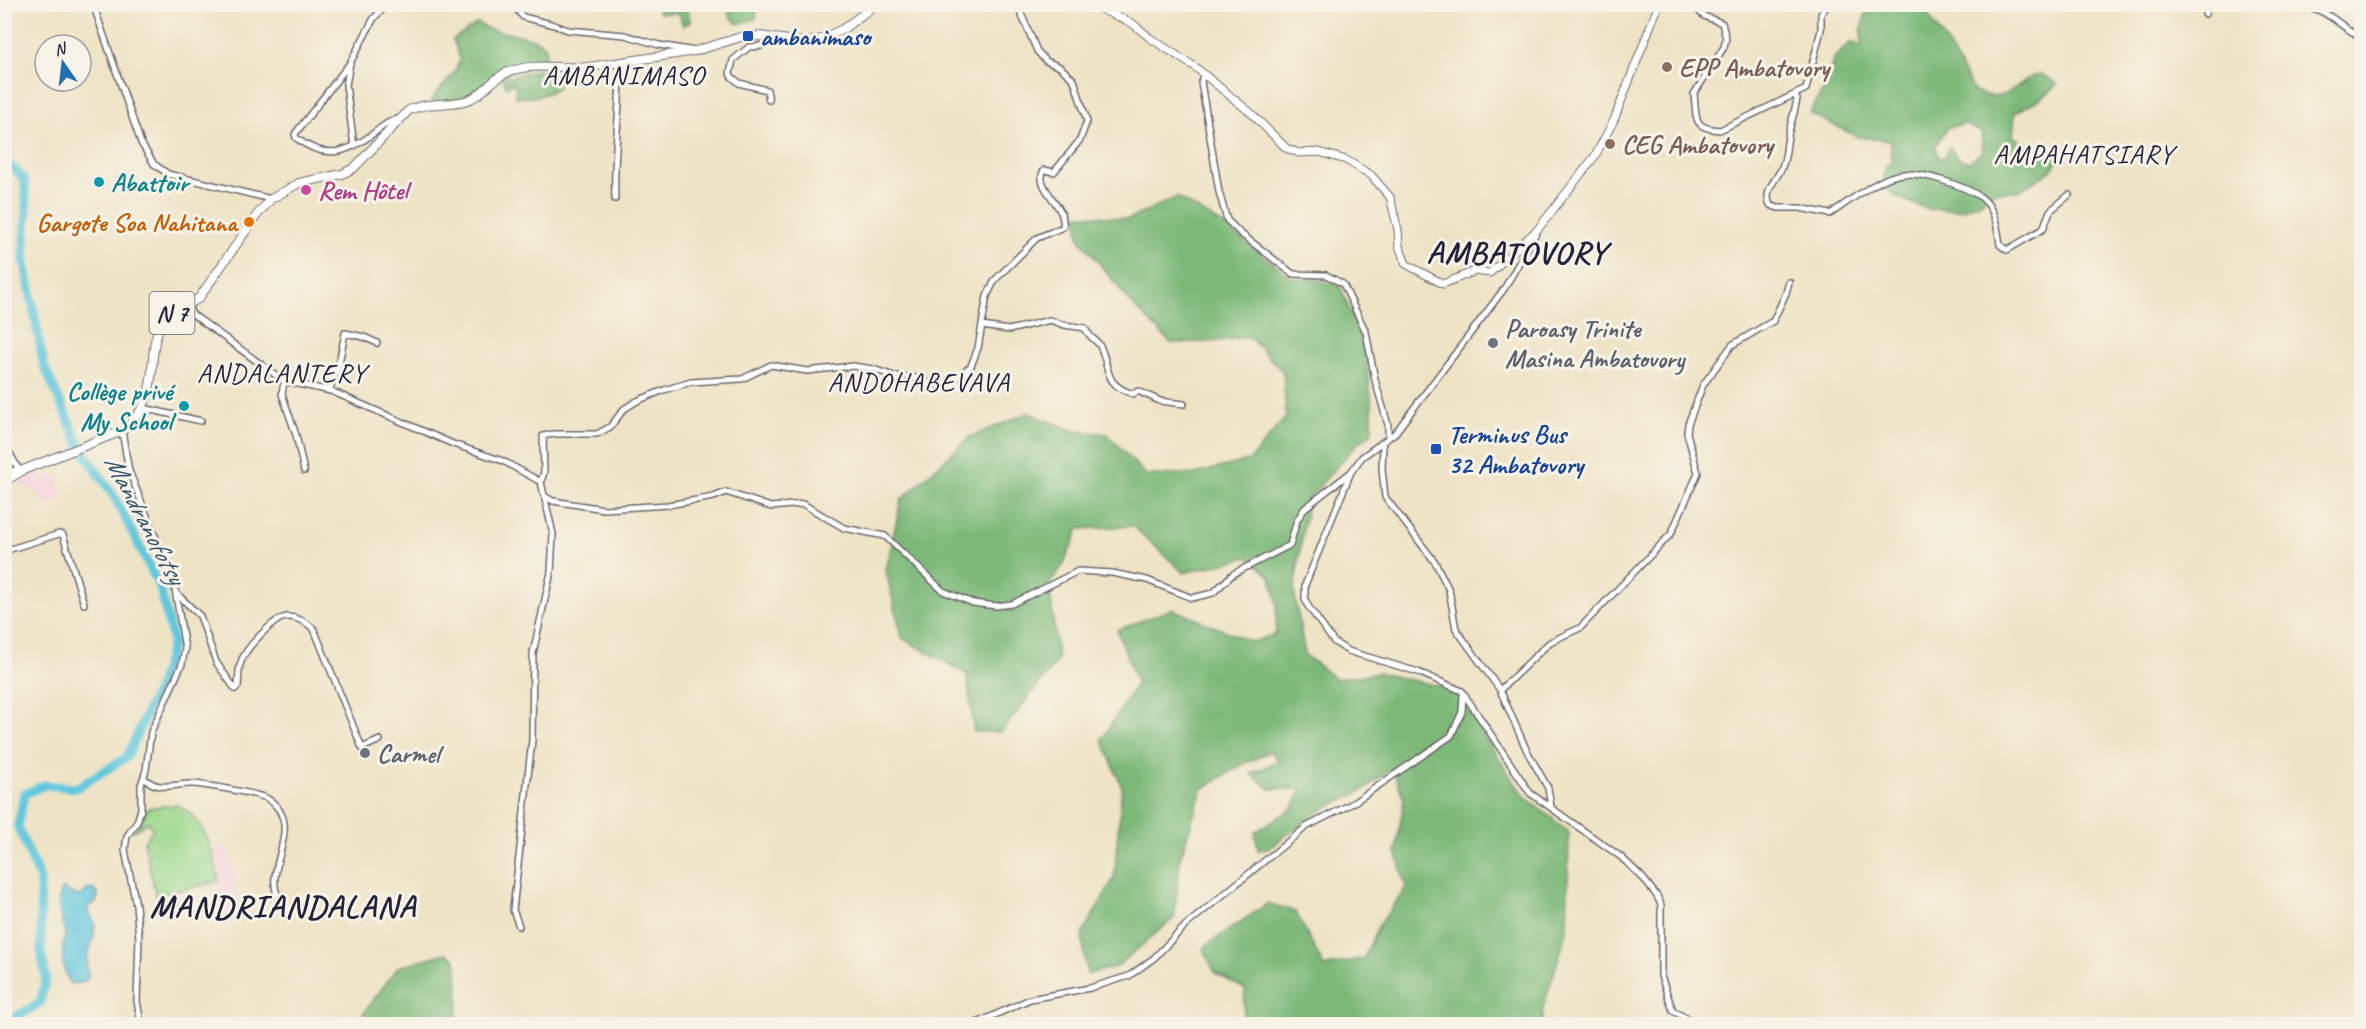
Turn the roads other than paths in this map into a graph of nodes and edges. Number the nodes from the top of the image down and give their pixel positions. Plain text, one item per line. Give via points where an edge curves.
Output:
1 (93, 4) edge
2 (388, 4) edge
3 (512, 4) edge
4 (876, 4) edge
5 (1017, 4) edge
6 (1089, 4) edge
7 (1659, 4) edge
8 (1691, 4) edge
9 (1831, 4) edge
10 (2209, 4) edge
11 (2271, 4) edge
12 (2205, 14) dead end
13 (2361, 37) edge
14 (771, 39) junction
15 (695, 51) junction
16 (620, 62) junction
17 (350, 63) junction
18 (1203, 75) junction
19 (1794, 95) junction
20 (769, 100) dead end
21 (398, 119) junction
22 (354, 146) junction
23 (2069, 195) dead end
24 (271, 199) junction
25 (615, 199) dead end
26 (1538, 229) junction
27 (1789, 282) dead end
28 (188, 306) junction
29 (982, 326) junction
30 (377, 343) dead end
31 (284, 381) junction
32 (329, 391) junction
33 (1184, 404) dead end
34 (143, 408) junction
35 (201, 422) dead end
36 (122, 430) junction
37 (1388, 436) junction
38 (4, 443) edge
39 (1383, 444) junction
40 (21, 470) junction
41 (4, 471) edge
42 (304, 471) dead end
43 (1351, 472) junction
44 (4, 482) edge
45 (541, 482) junction
46 (544, 496) junction
47 (4, 551) edge
48 (177, 594) junction
49 (84, 604) dead end
50 (1500, 690) junction
51 (1462, 691) junction
52 (380, 740) dead end
53 (144, 778) junction
54 (1551, 807) junction
55 (284, 905) dead end
56 (519, 926) dead end
57 (141, 1024) edge
58 (975, 1024) edge
59 (1698, 1024) edge

1 - 24 street via 141,143 154,164 168,174
2 - 17 street via 374,18
3 - 15 street via 523,17 568,30 626,35
4 - 14 main road, N 7 via 843,29 817,41
5 - 29 street via 1037,51 1074,80 1087,121 1080,140 1054,172 1044,170 1040,176 1059,207 1063,227 1037,237 995,280 987,296
6 - 18 street via 1132,23
7 - 26 street via 1614,120 1595,156
8 - 19 street via 1704,16 1722,23 1726,38 1694,94 1699,123 1705,129 1720,130
9 - 19 street via 1821,14 1821,30 1806,89
10 - 12 street
11 - 13 street via 2284,10 2307,7 2333,17
14 - 15 main road, N 7 via 741,37
14 - 20 street via 762,46 749,47 733,60 730,73 739,83 767,90
15 - 16 main road, N 7
16 - 21 main road, N 7 via 577,69 542,66 513,70 472,99 432,103 409,110
16 - 25 street
17 - 22 street via 346,85
17 - 22 street via 295,134 323,152
18 - 26 street via 1244,107 1286,148 1346,160 1371,175 1390,197 1406,264 1443,284 1475,272 1490,273
18 - 37 street via 1213,159 1227,220 1293,273 1326,275 1344,284 1366,332
19 - 23 street via 1797,99 1785,159 1767,191 1770,205 1830,214 1872,186 1905,173 1940,178 1983,199 1996,221 2000,245 2007,250 2043,229 2050,211
21 - 22 street
21 - 24 main road, N 7 via 354,168 299,183
24 - 28 main road, N 7 via 199,298
26 - 37 street via 1504,289 1399,428
27 - 50 street via 1773,321 1732,345 1703,385 1687,433 1698,473 1671,534 1581,628 1550,642
28 - 31 street via 192,314
28 - 34 main road, N 7 via 176,309 161,325 150,391
29 - 33 street via 1009,330 1050,320 1085,328 1101,348 1108,375 1122,390
29 - 45 street via 971,366 946,386 853,366 807,370 771,365 742,379 691,382 664,390 624,409 597,434 543,436
30 - 32 street via 345,333
31 - 32 street
31 - 42 street via 282,394
32 - 45 street via 503,461
34 - 35 street
34 - 36 main road, N 7
36 - 40 main road, N 7
36 - 48 street via 129,471
37 - 39 street
38 - 40 street
39 - 43 street via 1362,457
39 - 50 street via 1386,497 1436,562 1449,590 1456,628
40 - 41 street
40 - 44 main road, N 7
43 - 46 street via 1305,508 1290,545 1233,574 1213,593 1192,598 1147,580 1078,571 1012,604 996,606 974,603 943,591 885,536 844,528 803,504 771,507 726,492 668,505 604,510
43 - 51 street via 1305,585 1308,606 1334,642 1348,651 1418,672
45 - 46 street
46 - 56 street via 553,534 551,572 533,653 532,740 513,910
47 - 49 street via 63,535
48 - 52 street via 200,616 216,662 235,689 241,661 270,626 289,616 307,623 314,629 363,748
48 - 53 street via 185,649 151,732
50 - 54 street via 1548,788
51 - 54 street via 1530,793
51 - 58 street via 1462,712 1451,736 1353,803 1306,827 1129,976 1030,999
53 - 55 street via 163,787 193,784 267,797 277,807 285,829 274,881 277,897
53 - 57 street via 141,809 127,836 125,850 136,905
54 - 59 street via 1621,857 1657,896 1661,905 1661,976 1673,1011

